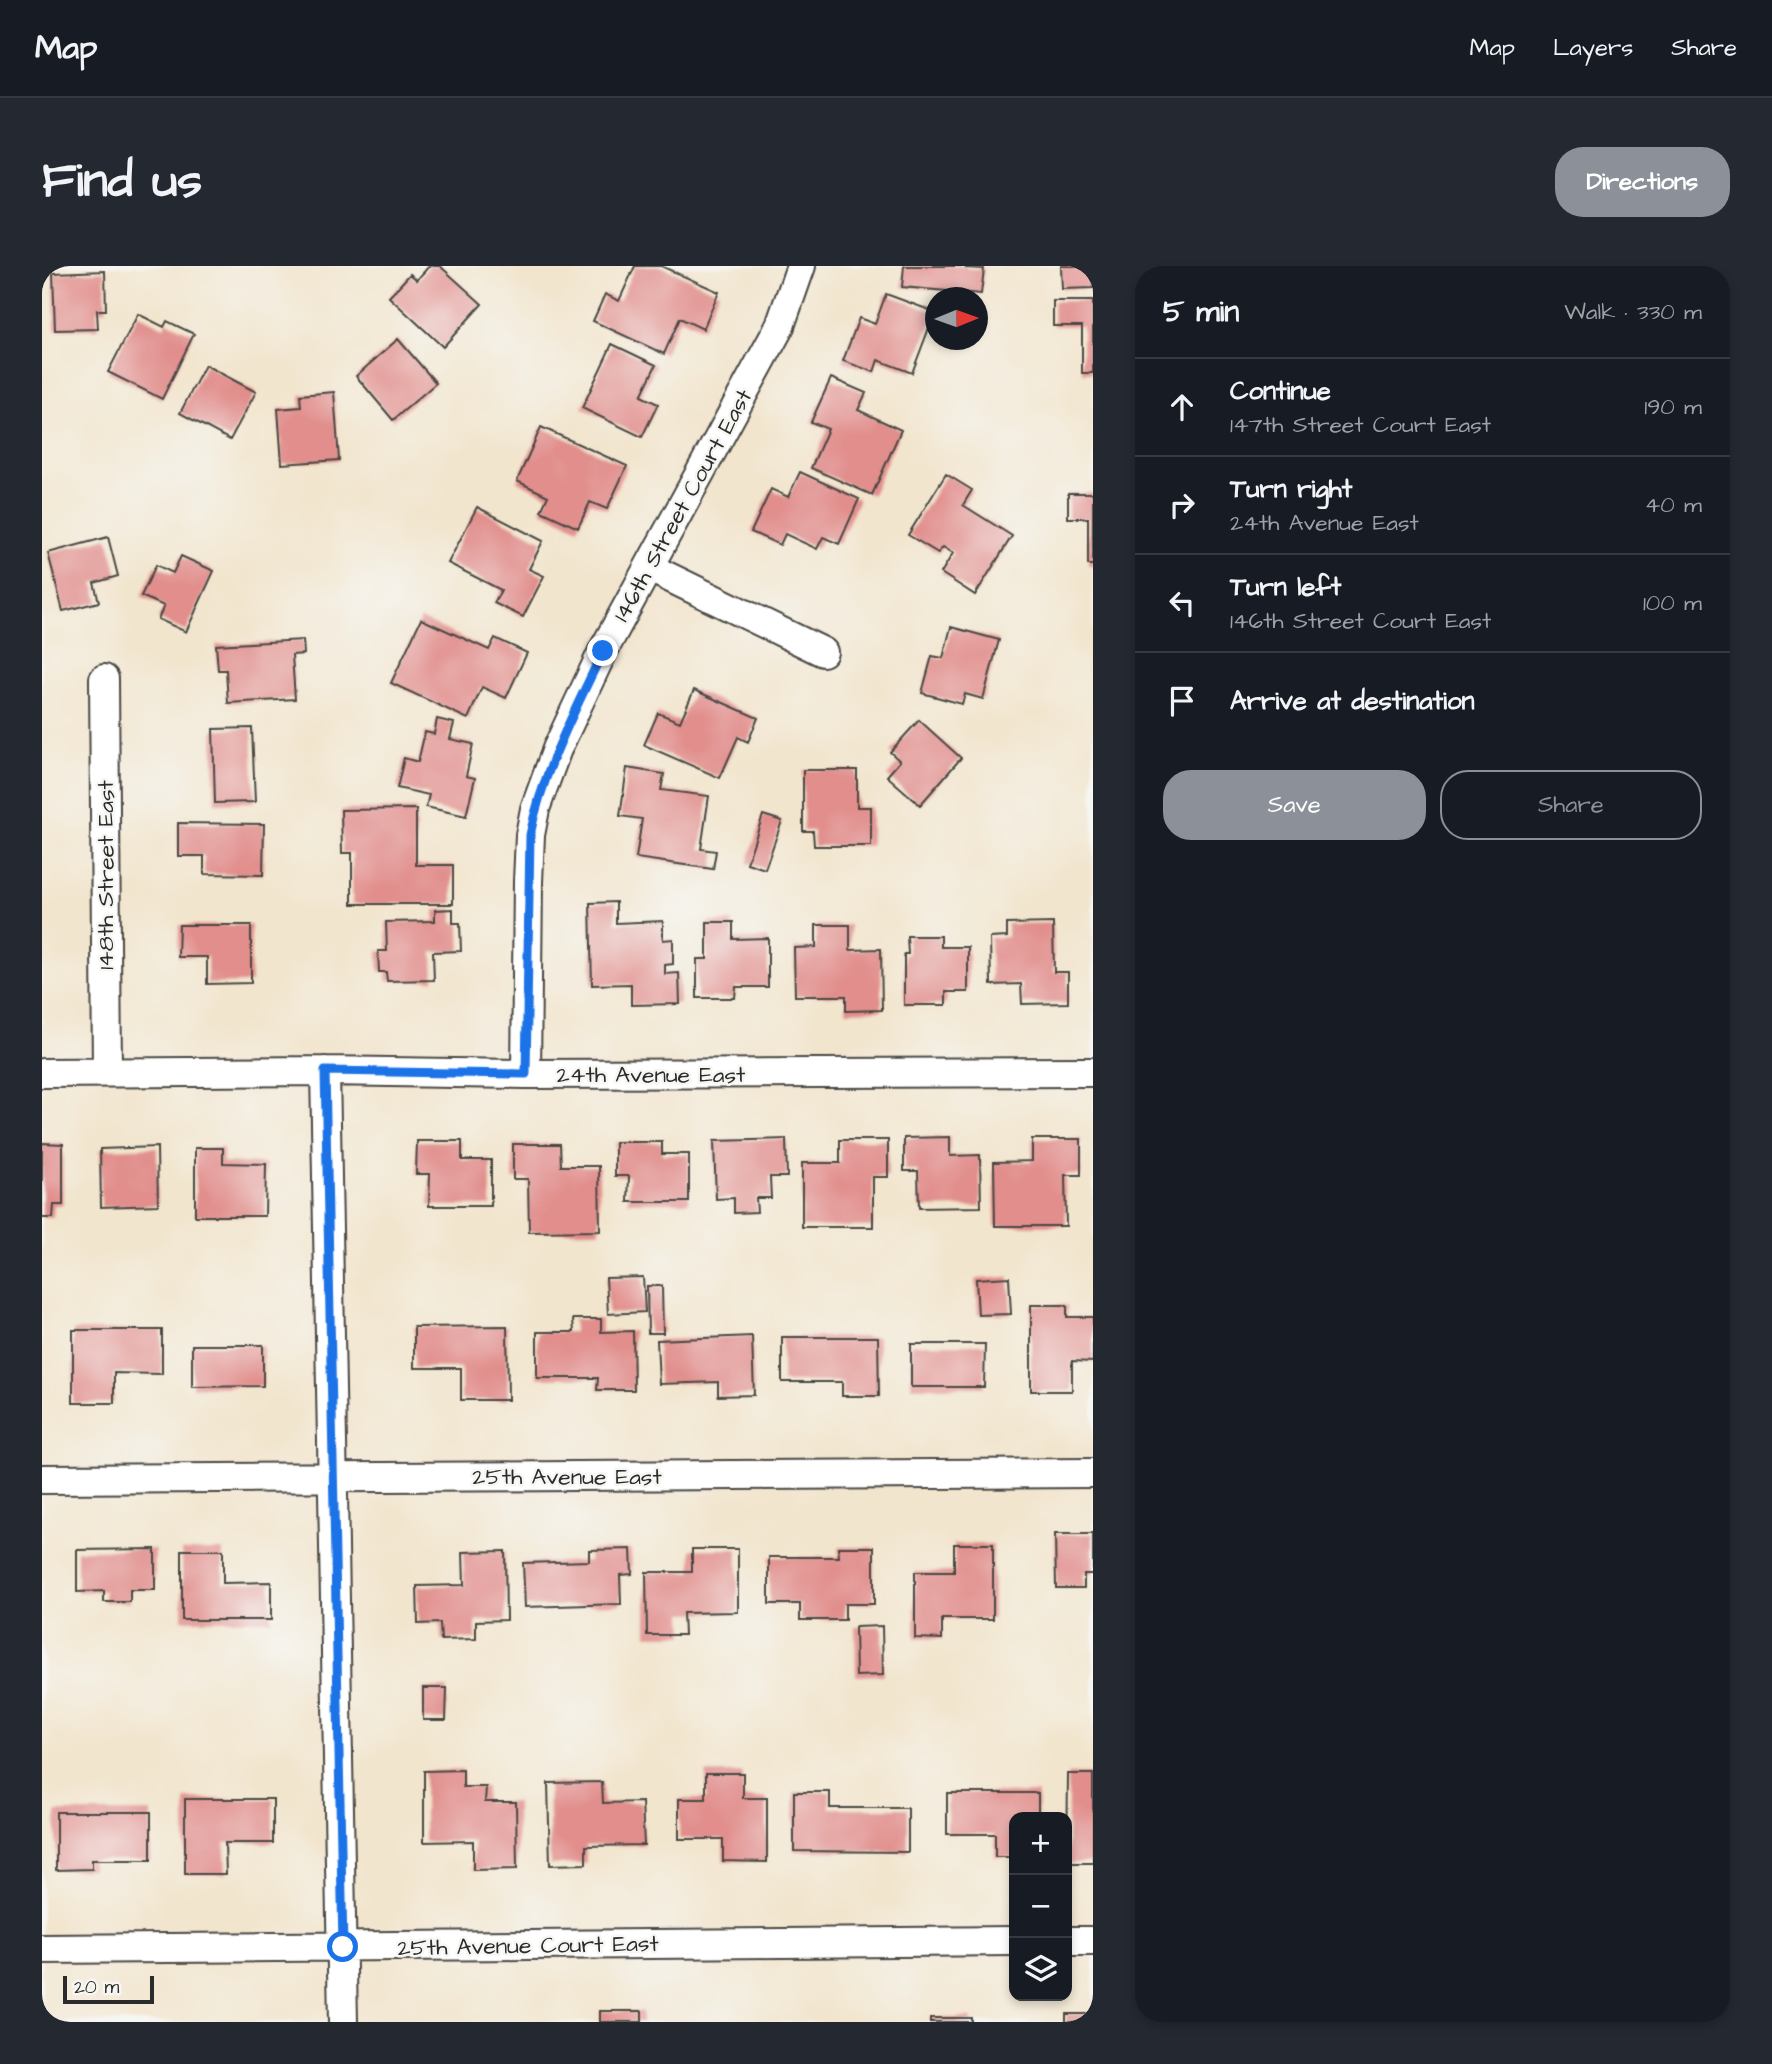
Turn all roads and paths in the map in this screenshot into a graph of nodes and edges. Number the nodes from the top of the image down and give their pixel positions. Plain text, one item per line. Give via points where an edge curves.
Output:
1 (801, 266) edge
2 (650, 568) junction
3 (823, 652) dead end
4 (104, 678) dead end
5 (325, 1071) junction
6 (107, 1072) junction
7 (1093, 1072) edge
8 (42, 1073) edge
9 (526, 1074) junction
10 (1093, 1473) edge
11 (332, 1477) junction
12 (42, 1479) edge
13 (1009, 1941) edge
14 (1072, 1941) edge
15 (1093, 1941) edge
16 (343, 1947) junction
17 (42, 1949) edge
18 (343, 2022) edge

1 - 2 street, 146th Street Court East via 780,326
2 - 3 street
2 - 9 street, 146th Street Court East via 603,651 557,749 536,809 528,882
4 - 6 street, 148th Street East
5 - 6 street, 24th Avenue East
5 - 9 street, 24th Avenue East
5 - 11 street
6 - 8 street, 24th Avenue East
7 - 9 street, 24th Avenue East
10 - 11 street, 25th Avenue East
11 - 12 street, 25th Avenue East
11 - 16 street
13 - 16 street, 25th Avenue Court East
14 - 15 street
16 - 17 street, 25th Avenue Court East
16 - 18 street

